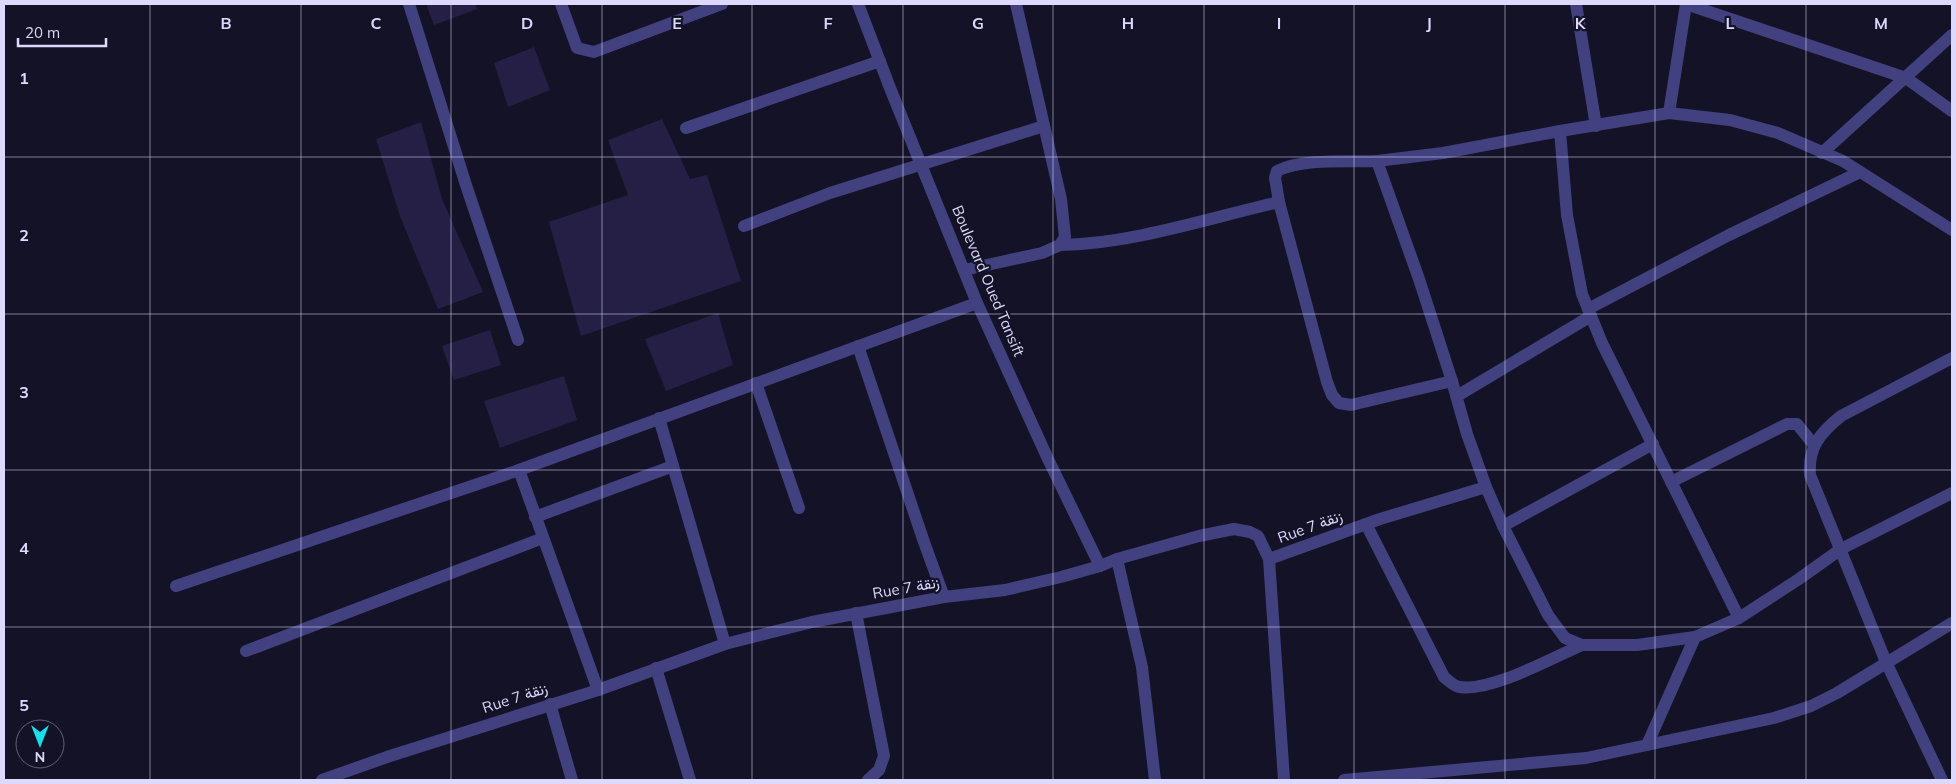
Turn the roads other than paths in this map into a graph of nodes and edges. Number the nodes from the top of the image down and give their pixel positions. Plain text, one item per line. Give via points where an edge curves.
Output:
1 (409, 4) edge
2 (561, 4) edge
3 (722, 4) edge
4 (858, 4) edge
5 (1016, 4) edge
6 (1576, 4) edge
7 (1686, 4) edge
8 (1952, 35) edge
9 (880, 61) junction
10 (1906, 78) junction
11 (1952, 111) edge
12 (1669, 113) junction
13 (1044, 126) junction
14 (1596, 126) junction
15 (686, 128) dead end
16 (1560, 131) junction
17 (1822, 153) junction
18 (1377, 162) junction
19 (921, 163) junction
20 (1860, 172) junction
21 (1279, 202) junction
22 (744, 226) dead end
23 (1952, 230) edge
24 (1060, 245) junction
25 (964, 270) junction
26 (977, 303) junction
27 (1590, 313) junction
28 (518, 340) dead end
29 (858, 346) junction
30 (1952, 358) edge
31 (1452, 381) junction
32 (756, 383) junction
33 (1457, 396) junction
34 (659, 418) junction
35 (1653, 444) junction
36 (1814, 445) junction
37 (673, 466) junction
38 (519, 470) junction
39 (1671, 482) junction
40 (1486, 487) junction
41 (1952, 493) edge
42 (799, 508) dead end
43 (535, 517) junction
44 (1366, 524) junction
45 (1503, 526) junction
46 (543, 538) junction
47 (1841, 549) junction
48 (1117, 559) junction
49 (1269, 559) junction
50 (1100, 566) junction
51 (176, 586) dead end
52 (944, 597) junction
53 (856, 613) junction
54 (1739, 618) junction
55 (1952, 623) edge
56 (1695, 637) junction
57 (725, 644) junction
58 (1582, 645) junction
59 (246, 651) dead end
60 (1886, 662) junction
61 (656, 668) junction
62 (598, 690) junction
63 (550, 704) junction
64 (1647, 745) junction
65 (322, 780) edge
66 (572, 780) edge
67 (690, 780) edge
68 (868, 780) edge
69 (1155, 780) edge
70 (1284, 780) edge
71 (1344, 780) edge
72 (1941, 780) edge

1 - 28 street
2 - 3 street via 577,48 594,52
4 - 9 street, Boulevard Oued Tansift
5 - 13 street
6 - 14 street
7 - 10 street
7 - 12 street
8 - 10 street
9 - 15 street
9 - 19 street, Boulevard Oued Tansift
10 - 11 street
10 - 17 street
12 - 14 street
12 - 17 street via 1730,120 1778,133
13 - 19 street
13 - 24 street via 1064,217 1065,237
14 - 16 street
16 - 18 street
16 - 27 street via 1567,215 1582,294
17 - 20 street
18 - 21 street via 1284,167 1277,171 1275,178
18 - 31 street
19 - 22 street via 830,192
19 - 25 street, Boulevard Oued Tansift
20 - 23 street
20 - 27 street via 1729,235
21 - 24 street via 1159,230
21 - 31 street via 1320,360 1332,395 1339,404 1351,405
24 - 25 street via 1042,253
25 - 26 street, Boulevard Oued Tansift
26 - 29 street
26 - 50 street, Boulevard Oued Tansift
27 - 33 street
27 - 35 street
29 - 32 street
29 - 52 street
30 - 36 street via 1841,416 1825,429
31 - 33 street
32 - 34 street
32 - 42 street
33 - 40 street
34 - 37 street
34 - 38 street
35 - 39 street
35 - 45 street
36 - 39 street via 1797,424 1787,424
36 - 47 street via 1809,462 1810,475
37 - 43 street
37 - 57 street
38 - 43 street
38 - 51 street
39 - 54 street
40 - 44 street, Rue 7 زنقة
40 - 45 street
41 - 47 street
43 - 46 street
44 - 49 street, Rue 7 زنقة
44 - 58 street via 1444,677 1458,687 1474,688 1501,680
45 - 58 street via 1548,615 1565,638
46 - 59 street
46 - 62 street
47 - 54 street
47 - 60 street
48 - 49 street, Rue 7 زنقة via 1234,529 1258,536
48 - 50 street, Rue 7 زنقة
48 - 69 street via 1142,667
49 - 70 street
50 - 52 street, Rue 7 زنقة via 1006,590
52 - 53 street, Rue 7 زنقة
53 - 57 street, Rue 7 زنقة
53 - 68 street via 884,756 879,770
54 - 56 street
55 - 60 street
56 - 58 street via 1637,644
56 - 64 street
57 - 61 street, Rue 7 زنقة
60 - 64 street via 1811,706 1774,718
60 - 72 street
61 - 62 street, Rue 7 زنقة
61 - 67 street
62 - 63 street, Rue 7 زنقة
63 - 65 street, Rue 7 زنقة
63 - 66 street
64 - 71 street via 1586,758

